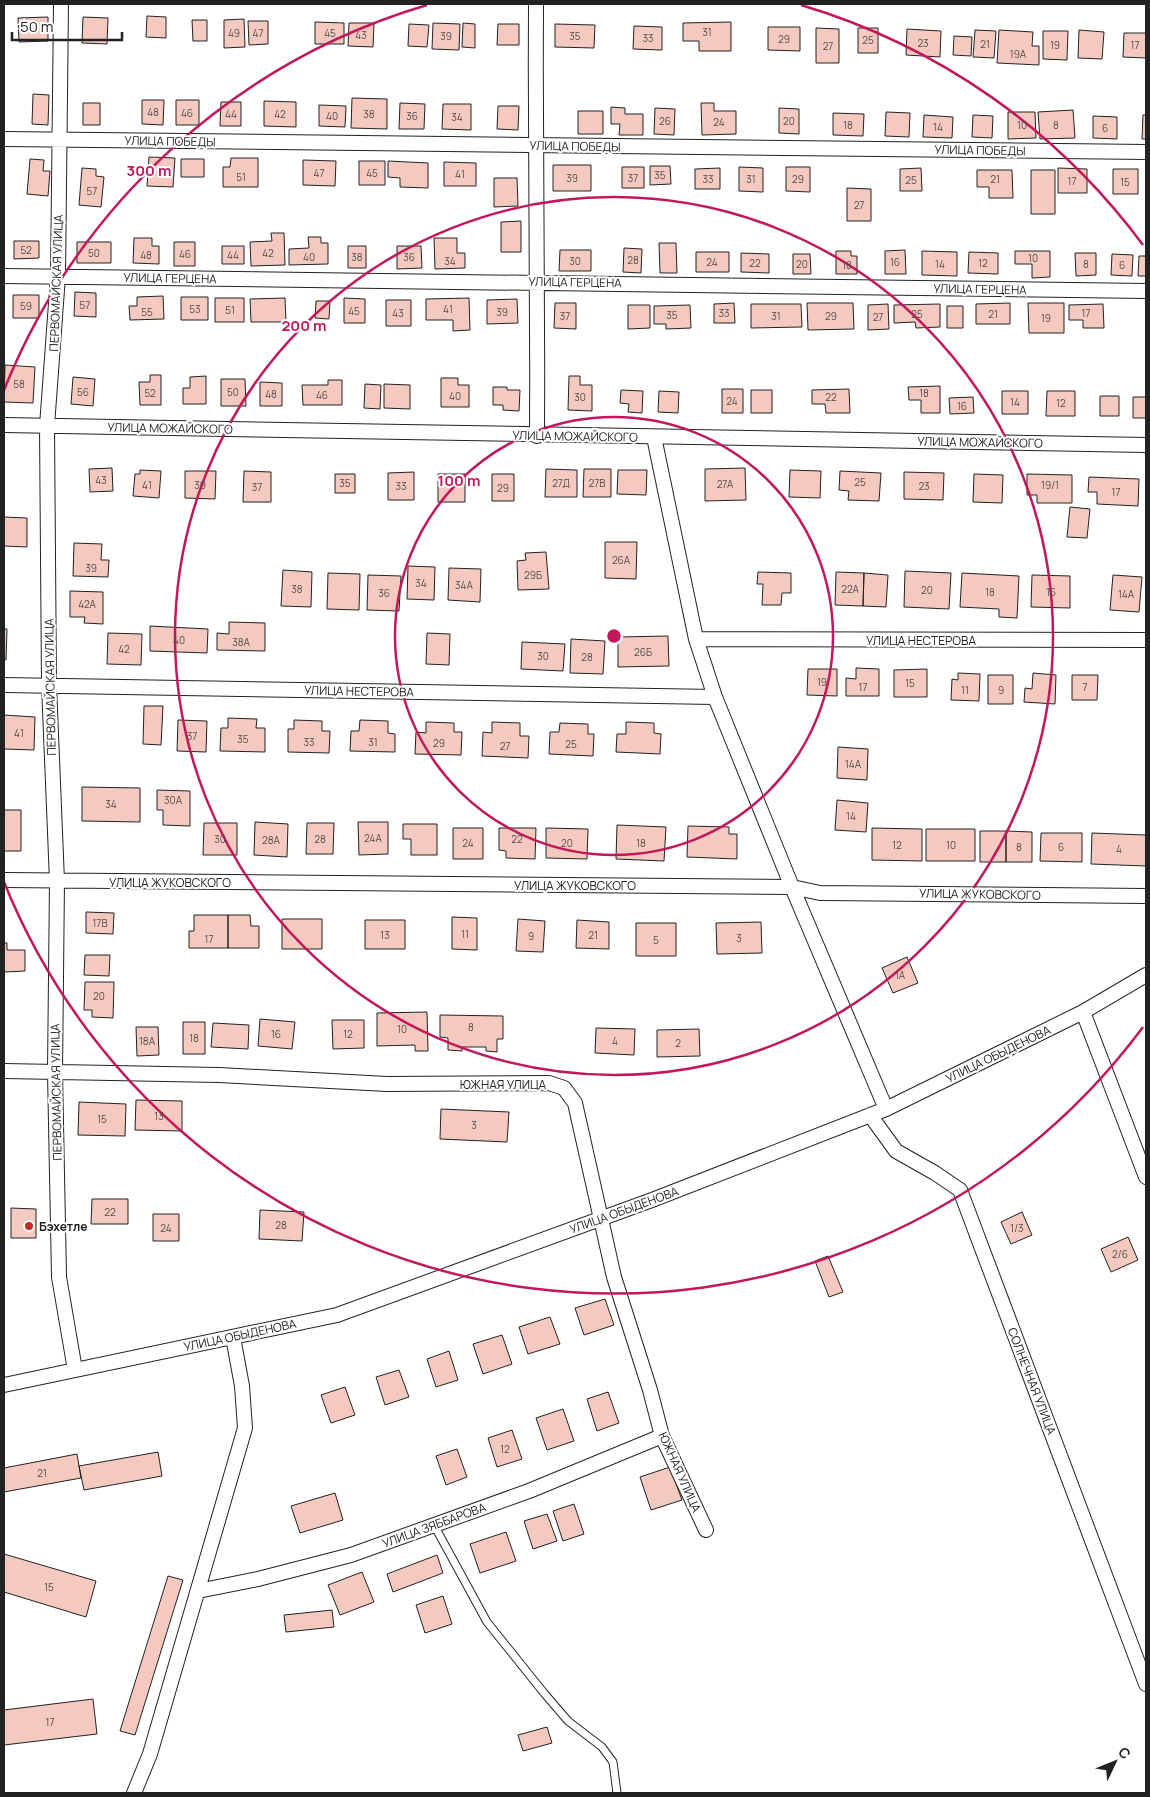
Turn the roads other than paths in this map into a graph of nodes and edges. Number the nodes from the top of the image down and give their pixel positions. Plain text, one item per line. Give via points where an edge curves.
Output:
1 (61, 4) edge
2 (536, 4) edge
3 (4, 139) edge
4 (59, 139) junction
5 (535, 146) junction
6 (1146, 152) edge
7 (4, 276) edge
8 (58, 276) junction
9 (538, 282) junction
10 (1146, 291) edge
11 (4, 426) edge
12 (48, 426) junction
13 (537, 436) junction
14 (654, 437) junction
15 (1146, 445) edge
16 (696, 639) junction
17 (1146, 640) edge
18 (4, 685) edge
19 (49, 686) junction
20 (715, 697) junction
21 (4, 880) edge
22 (57, 880) junction
23 (792, 887) junction
24 (1146, 896) edge
25 (1146, 975) edge
26 (1083, 1012) junction
27 (4, 1070) edge
28 (55, 1072) junction
29 (886, 1109) junction
30 (870, 1115) junction
31 (1146, 1177) edge
32 (600, 1219) junction
33 (233, 1336) junction
34 (75, 1370) junction
35 (4, 1385) edge
36 (662, 1436) junction
37 (434, 1526) junction
38 (706, 1530) dead end
39 (198, 1591) junction
40 (1146, 1684) edge
41 (134, 1793) edge
42 (617, 1793) edge

1 - 4 street, ПЕРВОМАЙСКАЯ УЛИЦА
2 - 5 street
3 - 4 street, УЛИЦА ПОБЕДЫ
4 - 5 street, УЛИЦА ПОБЕДЫ
4 - 8 street, ПЕРВОМАЙСКАЯ УЛИЦА
5 - 6 street, УЛИЦА ПОБЕДЫ
5 - 9 street
7 - 8 street, УЛИЦА ГЕРЦЕНА
8 - 9 street, УЛИЦА ГЕРЦЕНА
8 - 12 street, ПЕРВОМАЙСКАЯ УЛИЦА
9 - 10 street, УЛИЦА ГЕРЦЕНА
9 - 13 street
11 - 12 street, УЛИЦА МОЖАЙСКОГО
12 - 13 street, УЛИЦА МОЖАЙСКОГО
12 - 19 street, ПЕРВОМАЙСКАЯ УЛИЦА
13 - 14 street, УЛИЦА МОЖАЙСКОГО
14 - 15 street, УЛИЦА МОЖАЙСКОГО
14 - 16 street
16 - 17 street, УЛИЦА НЕСТЕРОВА
16 - 20 street
18 - 19 street, УЛИЦА НЕСТЕРОВА
19 - 20 street, УЛИЦА НЕСТЕРОВА
19 - 22 street, ПЕРВОМАЙСКАЯ УЛИЦА
20 - 23 street
21 - 22 street, УЛИЦА ЖУКОВСКОГО
22 - 23 street, УЛИЦА ЖУКОВСКОГО
22 - 28 street, ПЕРВОМАЙСКАЯ УЛИЦА
23 - 24 street, УЛИЦА ЖУКОВСКОГО via 820,893
23 - 29 street
25 - 26 street, УЛИЦА ОБЫДЕНОВА
26 - 29 street, УЛИЦА ОБЫДЕНОВА
26 - 31 street
27 - 28 street, ЮЖНАЯ УЛИЦА
28 - 32 street, ЮЖНАЯ УЛИЦА via 219,1075 387,1084 550,1083 564,1088 575,1103
28 - 34 street, ПЕРВОМАЙСКАЯ УЛИЦА via 59,1277
29 - 30 street, УЛИЦА ОБЫДЕНОВА
30 - 32 street, УЛИЦА ОБЫДЕНОВА
30 - 40 street, СОЛНЕЧНАЯ УЛИЦА via 896,1151 960,1190
32 - 33 street, УЛИЦА ОБЫДЕНОВА via 337,1314
32 - 36 street, ЮЖНАЯ УЛИЦА
33 - 34 street, УЛИЦА ОБЫДЕНОВА
33 - 39 street via 245,1428
34 - 35 street, УЛИЦА ОБЫДЕНОВА
36 - 37 street, УЛИЦА ЗЯББАРОВА
36 - 38 street, ЮЖНАЯ УЛИЦА
37 - 39 street, УЛИЦА ЗЯББАРОВА via 351,1555 258,1580
37 - 42 lane via 487,1622 568,1721 602,1747 613,1762
39 - 41 street via 150,1754

